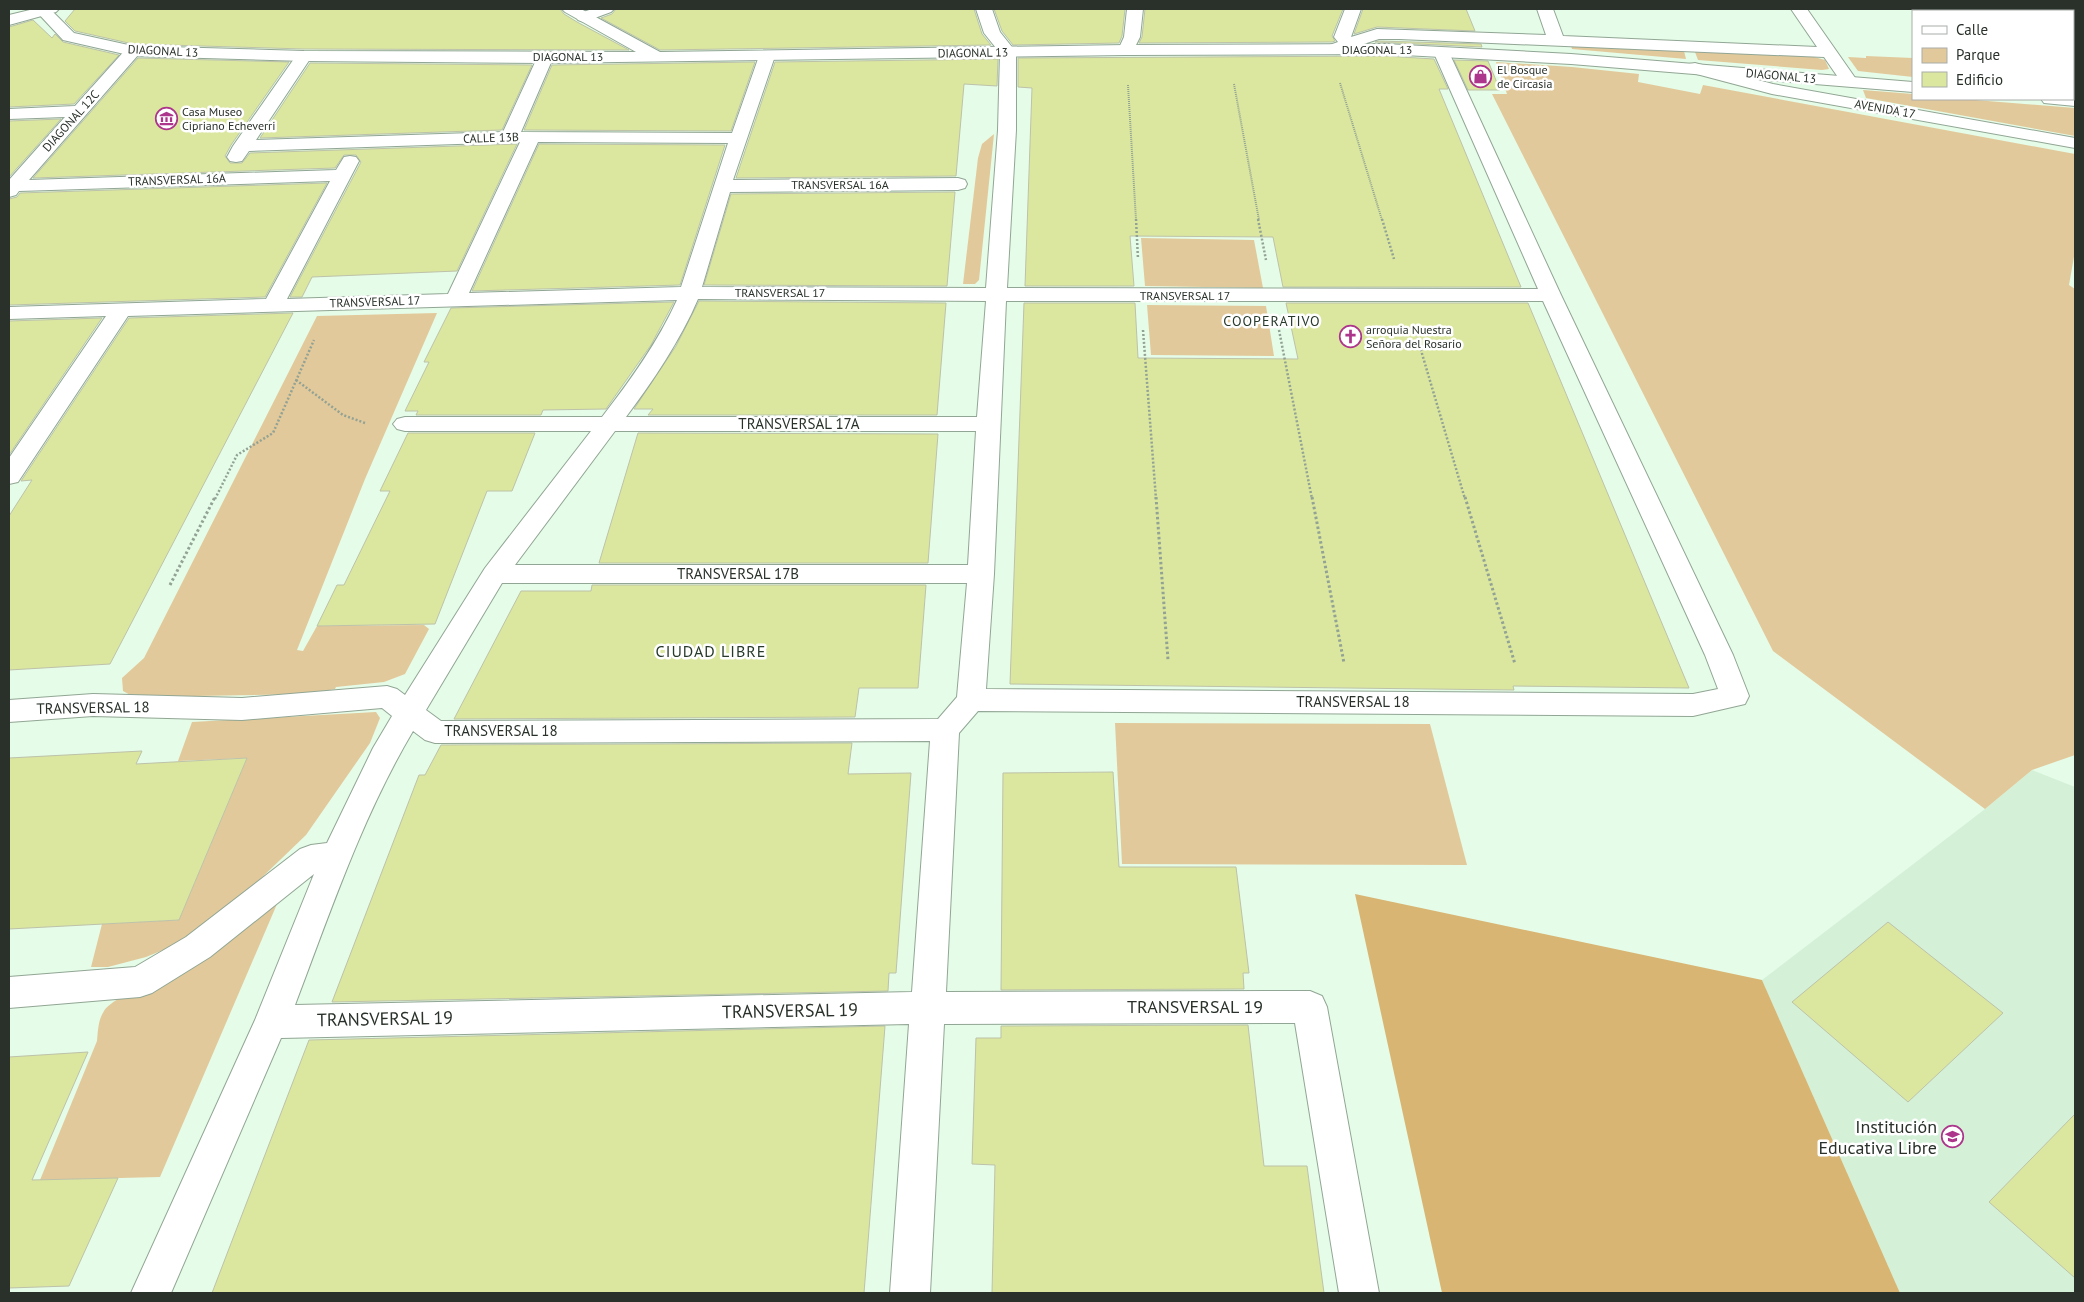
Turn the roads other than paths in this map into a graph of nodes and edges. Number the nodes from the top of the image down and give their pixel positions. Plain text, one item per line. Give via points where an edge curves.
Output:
1 (46, 9) edge
2 (570, 9) edge
3 (606, 9) edge
4 (984, 9) edge
5 (1135, 9) edge
6 (1353, 9) edge
7 (1545, 9) edge
8 (1799, 9) edge
9 (584, 17) junction
10 (9, 20) edge
11 (1556, 40) junction
12 (1347, 42) junction
13 (1126, 50) junction
14 (1330, 50) junction
15 (133, 51) junction
16 (1441, 51) junction
17 (1008, 52) junction
18 (1828, 52) junction
19 (304, 56) junction
20 (767, 56) junction
21 (658, 57) junction
22 (545, 58) junction
23 (1695, 68) junction
24 (1850, 82) junction
25 (1912, 87) edge
26 (2062, 100) edge
27 (2075, 101) edge
28 (80, 111) junction
29 (9, 114) edge
30 (510, 137) junction
31 (531, 138) junction
32 (739, 138) junction
33 (361, 143) junction
34 (2075, 143) edge
35 (242, 146) junction
36 (342, 174) junction
37 (221, 178) junction
38 (958, 184) dead end
39 (722, 186) junction
40 (11, 188) edge
41 (690, 293) junction
42 (998, 295) junction
43 (1551, 295) junction
44 (456, 300) junction
45 (273, 305) junction
46 (121, 310) junction
47 (9, 313) edge
48 (609, 423) junction
49 (405, 424) road end
50 (988, 424) junction
51 (9, 476) edge
52 (494, 574) junction
53 (981, 574) junction
54 (970, 700) junction
55 (9, 711) edge
56 (410, 712) junction
57 (945, 730) junction
58 (337, 855) junction
59 (9, 992) edge
60 (928, 1008) junction
61 (271, 1022) junction
62 (151, 1293) edge
63 (910, 1293) edge
64 (1359, 1293) edge

1 - 10 street
1 - 15 street, DIAGONAL 13 via 69,38
2 - 9 street
3 - 9 street
4 - 17 street via 992,33
5 - 13 street via 1132,37
6 - 12 street via 1342,36
7 - 11 street
8 - 18 street
9 - 21 street
11 - 12 street via 1384,34
11 - 18 street
12 - 14 street
13 - 14 street, DIAGONAL 13
13 - 17 street, DIAGONAL 13
14 - 16 street, DIAGONAL 13
15 - 19 street, DIAGONAL 13
15 - 28 street, DIAGONAL 12C
16 - 23 street, DIAGONAL 13
16 - 43 street
17 - 20 street, DIAGONAL 13
17 - 42 street
18 - 24 street
19 - 22 street, DIAGONAL 13
19 - 35 street
20 - 21 street, DIAGONAL 13
20 - 32 street
21 - 22 street, DIAGONAL 13
22 - 30 street
23 - 24 street, DIAGONAL 13
23 - 34 street, AVENIDA 17 via 1772,89
24 - 25 street, DIAGONAL 13
26 - 27 street
28 - 29 street
28 - 40 street, DIAGONAL 12C
30 - 31 street, CALLE 13B
30 - 33 street, CALLE 13B
31 - 32 street, CALLE 13B
31 - 44 street
32 - 39 street
33 - 35 street, CALLE 13B
33 - 36 street
35 - 37 street
36 - 37 street, TRANSVERSAL 16A
36 - 45 street
37 - 40 street, TRANSVERSAL 16A
38 - 39 street, TRANSVERSAL 16A
39 - 41 street
41 - 42 street, TRANSVERSAL 17
41 - 44 street, TRANSVERSAL 17
41 - 48 street via 682,314 636,388
42 - 43 street, TRANSVERSAL 17
42 - 50 street
43 - 54 street, TRANSVERSAL 18 via 1735,696 1694,705
44 - 45 street, TRANSVERSAL 17
45 - 46 street, TRANSVERSAL 17
46 - 47 street, TRANSVERSAL 17
46 - 51 street
48 - 49 street
48 - 50 street, TRANSVERSAL 17A
48 - 52 street
50 - 53 street
52 - 53 street, TRANSVERSAL 17B
52 - 56 street
53 - 54 street
54 - 57 street
55 - 56 street, TRANSVERSAL 18 via 93,705 242,709 387,697
56 - 57 street, TRANSVERSAL 18 via 435,732
56 - 58 street via 388,748
57 - 60 street
58 - 59 street via 311,858 198,948 140,982
58 - 61 street
60 - 61 street, TRANSVERSAL 19
60 - 63 street
60 - 64 street, TRANSVERSAL 19 via 1310,1007
61 - 62 street

